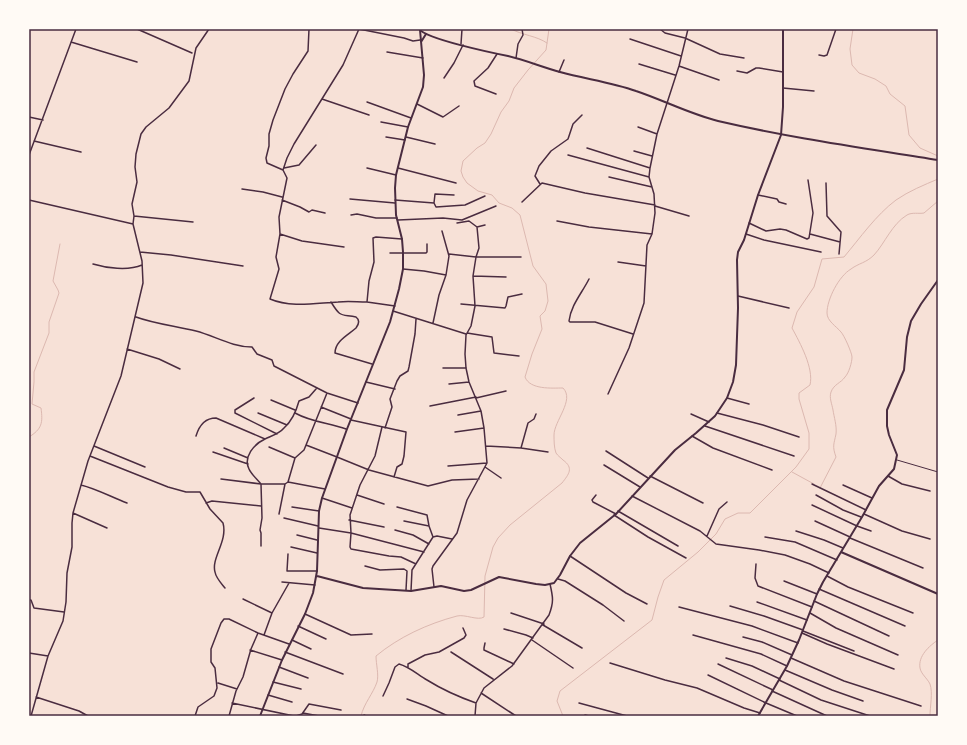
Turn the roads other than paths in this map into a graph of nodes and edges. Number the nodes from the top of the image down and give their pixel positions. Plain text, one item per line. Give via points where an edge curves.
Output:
1 (76, 29) edge
2 (138, 29) edge
3 (209, 29) edge
4 (309, 29) edge
5 (462, 29) edge
6 (522, 29) edge
7 (660, 29) edge
8 (688, 29) edge
9 (783, 29) edge
10 (836, 29) edge
11 (419, 30) edge
12 (426, 34) junction
13 (685, 38) junction
14 (630, 39) dead end
15 (420, 40) junction
16 (71, 42) junction
17 (421, 44) junction
18 (462, 45) junction
19 (386, 52) dead end
20 (192, 53) dead end
21 (497, 54) junction
22 (819, 55) dead end
23 (681, 56) junction
24 (422, 58) junction
25 (516, 58) junction
26 (744, 58) dead end
27 (564, 60) dead end
28 (137, 62) dead end
29 (639, 64) dead end
30 (679, 66) junction
31 (737, 71) dead end
32 (559, 72) junction
33 (783, 72) junction
34 (676, 75) junction
35 (444, 78) dead end
36 (719, 80) dead end
37 (783, 88) junction
38 (814, 91) dead end
39 (496, 94) dead end
40 (322, 99) junction
41 (367, 102) dead end
42 (667, 102) junction
43 (417, 104) junction
44 (459, 106) dead end
45 (369, 115) dead end
46 (582, 115) dead end
47 (29, 117) edge
48 (411, 118) junction
49 (43, 120) junction
50 (381, 122) dead end
51 (408, 127) junction
52 (638, 127) dead end
53 (657, 134) junction
54 (781, 135) junction
55 (386, 137) dead end
56 (406, 138) junction
57 (34, 141) junction
58 (435, 144) dead end
59 (316, 145) dead end
60 (586, 148) dead end
61 (634, 151) dead end
62 (80, 152) dead end
63 (29, 155) edge
64 (568, 155) dead end
65 (652, 156) junction
66 (938, 159) edge
67 (367, 168) dead end
68 (398, 168) junction
69 (650, 168) junction
70 (283, 169) junction
71 (396, 175) junction
72 (609, 177) dead end
73 (649, 177) junction
74 (808, 180) dead end
75 (456, 183) dead end
76 (826, 183) dead end
77 (540, 184) junction
78 (652, 187) junction
79 (242, 189) dead end
80 (454, 195) dead end
81 (758, 195) junction
82 (485, 196) dead end
83 (282, 197) junction
84 (350, 199) dead end
85 (29, 200) edge
86 (282, 200) junction
87 (395, 200) junction
88 (434, 202) junction
89 (522, 202) dead end
90 (395, 203) junction
91 (786, 204) dead end
92 (496, 206) dead end
93 (655, 206) junction
94 (325, 212) dead end
95 (352, 215) dead end
96 (134, 216) junction
97 (689, 216) dead end
98 (397, 219) junction
99 (557, 221) dead end
100 (193, 222) dead end
101 (457, 223) dead end
102 (133, 224) junction
103 (749, 224) junction
104 (485, 225) dead end
105 (477, 229) junction
106 (442, 231) dead end
107 (280, 234) junction
108 (652, 234) junction
109 (746, 234) junction
110 (810, 234) junction
111 (402, 239) junction
112 (840, 242) junction
113 (427, 244) dead end
114 (344, 248) dead end
115 (140, 252) junction
116 (403, 252) junction
117 (821, 252) dead end
118 (390, 253) dead end
119 (449, 254) junction
120 (839, 254) dead end
121 (476, 257) junction
122 (521, 257) dead end
123 (618, 262) dead end
124 (92, 264) dead end
125 (142, 264) junction
126 (243, 266) dead end
127 (646, 266) junction
128 (403, 268) junction
129 (446, 275) junction
130 (473, 276) junction
131 (506, 277) dead end
132 (589, 278) dead end
133 (938, 280) edge
134 (522, 294) dead end
135 (738, 296) junction
136 (331, 302) junction
137 (367, 302) junction
138 (461, 304) dead end
139 (395, 306) junction
140 (475, 306) junction
141 (789, 308) dead end
142 (393, 311) junction
143 (135, 317) junction
144 (416, 319) junction
145 (433, 324) junction
146 (467, 334) junction
147 (633, 334) junction
148 (127, 349) junction
149 (519, 356) dead end
150 (373, 364) junction
151 (442, 368) dead end
152 (466, 368) junction
153 (180, 370) dead end
154 (366, 382) junction
155 (470, 382) junction
156 (449, 384) dead end
157 (316, 389) junction
158 (395, 389) junction
159 (506, 391) dead end
160 (327, 393) junction
161 (608, 394) dead end
162 (254, 398) dead end
163 (476, 398) junction
164 (727, 398) junction
165 (271, 400) dead end
166 (358, 403) junction
167 (749, 404) dead end
168 (430, 406) dead end
169 (321, 407) junction
170 (296, 411) junction
171 (481, 411) junction
172 (258, 413) dead end
173 (295, 413) junction
174 (718, 413) junction
175 (536, 414) dead end
176 (691, 414) dead end
177 (458, 415) dead end
178 (351, 419) junction
179 (315, 422) junction
180 (709, 422) junction
181 (287, 425) junction
182 (705, 426) junction
183 (383, 428) junction
184 (484, 428) junction
185 (347, 429) junction
186 (455, 432) dead end
187 (277, 434) junction
188 (196, 436) dead end
189 (692, 436) junction
190 (799, 437) dead end
191 (265, 439) junction
192 (306, 445) junction
193 (94, 446) junction
194 (486, 446) junction
195 (268, 447) dead end
196 (224, 448) dead end
197 (521, 448) junction
198 (606, 451) dead end
199 (213, 452) dead end
200 (548, 452) dead end
201 (90, 456) junction
202 (794, 456) dead end
203 (338, 457) junction
204 (248, 458) junction
205 (295, 458) junction
206 (897, 460) junction
207 (487, 463) junction
208 (248, 464) junction
209 (604, 465) dead end
210 (448, 466) dead end
211 (145, 467) dead end
212 (485, 468) junction
213 (369, 470) junction
214 (772, 470) dead end
215 (938, 472) edge
216 (888, 476) junction
217 (649, 477) junction
218 (394, 478) junction
219 (501, 478) dead end
220 (221, 479) dead end
221 (479, 479) junction
222 (288, 482) junction
223 (261, 484) junction
224 (285, 484) junction
225 (812, 484) dead end
226 (81, 485) junction
227 (843, 485) dead end
228 (640, 487) junction
229 (325, 490) junction
230 (930, 491) dead end
231 (357, 495) junction
232 (596, 495) dead end
233 (816, 495) dead end
234 (632, 496) junction
235 (322, 498) junction
236 (872, 498) junction
237 (206, 502) junction
238 (727, 502) dead end
239 (703, 503) dead end
240 (126, 504) dead end
241 (384, 504) dead end
242 (261, 506) junction
243 (812, 506) dead end
244 (292, 507) dead end
245 (397, 507) dead end
246 (352, 508) junction
247 (866, 510) junction
248 (319, 511) junction
249 (618, 511) junction
250 (74, 513) junction
251 (279, 514) dead end
252 (864, 514) junction
253 (615, 515) junction
254 (862, 517) junction
255 (284, 518) dead end
256 (349, 520) junction
257 (404, 521) dead end
258 (815, 521) dead end
259 (429, 526) junction
260 (857, 526) junction
261 (318, 527) junction
262 (384, 527) dead end
263 (107, 528) dead end
264 (395, 530) dead end
265 (796, 531) dead end
266 (871, 531) dead end
267 (351, 533) junction
268 (297, 535) dead end
269 (707, 536) junction
270 (433, 537) junction
271 (765, 537) dead end
272 (850, 537) junction
273 (453, 539) junction
274 (930, 539) dead end
275 (317, 540) junction
276 (428, 544) junction
277 (261, 546) dead end
278 (678, 546) dead end
279 (291, 547) dead end
280 (844, 549) junction
281 (424, 552) junction
282 (841, 552) junction
283 (318, 553) junction
284 (288, 554) dead end
285 (570, 556) junction
286 (686, 558) dead end
287 (837, 560) junction
288 (416, 564) junction
289 (756, 564) dead end
290 (365, 566) dead end
291 (923, 568) dead end
292 (317, 571) junction
293 (829, 573) junction
294 (317, 576) junction
295 (827, 576) junction
296 (558, 579) junction
297 (784, 581) dead end
298 (282, 582) dead end
299 (289, 583) junction
300 (550, 584) junction
301 (315, 585) junction
302 (434, 587) junction
303 (225, 588) dead end
304 (820, 589) junction
305 (406, 591) junction
306 (411, 591) junction
307 (817, 594) junction
308 (938, 594) edge
309 (243, 599) dead end
310 (29, 600) edge
311 (814, 601) junction
312 (756, 602) dead end
313 (647, 604) dead end
314 (730, 606) dead end
315 (679, 607) dead end
316 (812, 607) junction
317 (64, 612) junction
318 (272, 613) junction
319 (512, 613) dead end
320 (810, 613) junction
321 (913, 613) dead end
322 (305, 614) junction
323 (807, 620) junction
324 (624, 621) dead end
325 (543, 624) junction
326 (298, 626) junction
327 (905, 626) dead end
328 (463, 628) dead end
329 (504, 628) dead end
330 (803, 631) junction
331 (258, 633) junction
332 (372, 634) dead end
333 (264, 635) junction
334 (693, 635) dead end
335 (889, 636) dead end
336 (743, 637) dead end
337 (326, 638) dead end
338 (532, 639) junction
339 (292, 640) junction
340 (485, 643) dead end
341 (798, 643) junction
342 (289, 644) junction
343 (582, 648) dead end
344 (311, 649) dead end
345 (250, 650) junction
346 (854, 651) dead end
347 (285, 652) junction
348 (451, 652) dead end
349 (29, 653) edge
350 (898, 654) dead end
351 (48, 656) junction
352 (792, 657) junction
353 (726, 658) dead end
354 (282, 660) junction
355 (610, 663) dead end
356 (514, 664) junction
357 (718, 664) dead end
358 (787, 666) junction
359 (408, 667) junction
360 (279, 668) junction
361 (573, 668) dead end
362 (894, 669) dead end
363 (785, 670) junction
364 (342, 674) dead end
365 (708, 675) dead end
366 (308, 678) dead end
367 (494, 679) junction
368 (779, 680) junction
369 (273, 682) junction
370 (217, 683) junction
371 (237, 689) junction
372 (301, 689) dead end
373 (773, 690) junction
374 (481, 694) junction
375 (268, 695) junction
376 (382, 696) dead end
377 (36, 697) junction
378 (407, 699) dead end
379 (863, 701) dead end
380 (292, 702) dead end
381 (232, 703) junction
382 (579, 703) dead end
383 (766, 703) junction
384 (476, 704) junction
385 (921, 706) dead end
386 (262, 709) junction
387 (342, 710) dead end
388 (303, 713) junction
389 (585, 715) edge
390 (759, 715) edge
391 (31, 716) edge
392 (88, 716) edge
393 (195, 716) edge
394 (229, 716) edge
395 (260, 716) edge
396 (295, 716) edge
397 (319, 716) edge
398 (448, 716) edge
399 (475, 716) edge
400 (516, 716) edge
401 (588, 716) edge
402 (627, 716) edge
403 (796, 716) edge
404 (827, 716) edge
405 (870, 716) edge

1 - 16 street
2 - 20 street
3 - 96 street via 196,48 189,81 169,108 141,134 136,154 137,182 132,204
4 - 70 street via 308,51 285,89 269,134 266,163
5 - 18 street
6 - 25 street
7 - 13 street
8 - 13 street
9 - 33 street
10 - 22 street via 827,55
11 - 12 street
11 - 15 street
12 - 17 street
12 - 18 street
13 - 23 street
13 - 26 street via 720,54
14 - 23 street
15 - 17 street
15 - 40 street via 413,41 358,29 343,65
16 - 28 street
16 - 49 street
17 - 24 street
18 - 21 street
18 - 35 street
19 - 24 street
21 - 25 street
21 - 39 street via 492,63 474,81 475,86
23 - 30 street
24 - 43 street via 424,81
25 - 32 street
27 - 32 street
29 - 34 street
30 - 34 street
30 - 36 street
31 - 33 street via 747,73 759,68
32 - 42 street via 622,86
33 - 37 street
34 - 42 street
37 - 38 street
37 - 54 street
40 - 45 street
40 - 70 street via 294,144
41 - 48 street
42 - 53 street
42 - 54 street via 718,121
43 - 44 street via 443,117
43 - 48 street
46 - 77 street via 574,124 568,139 551,151 539,166 535,176
47 - 49 street
48 - 51 street
49 - 57 street
50 - 51 street
51 - 56 street
52 - 53 street
53 - 65 street
54 - 66 street
54 - 81 street
55 - 56 street
56 - 58 street
56 - 68 street
57 - 62 street
57 - 63 street
59 - 70 street via 299,165
60 - 69 street
61 - 65 street
64 - 73 street
65 - 69 street
67 - 71 street
68 - 71 street
68 - 75 street
69 - 73 street
70 - 83 street via 287,178
71 - 87 street
72 - 78 street
73 - 78 street
74 - 110 street via 813,212
76 - 112 street via 827,216 841,232
77 - 89 street
77 - 93 street
78 - 93 street
79 - 83 street
80 - 88 street via 435,194
81 - 91 street via 777,199
81 - 103 street
82 - 88 street via 465,205 436,207
83 - 86 street
84 - 90 street
85 - 102 street
86 - 94 street via 309,212
86 - 107 street via 278,220
87 - 88 street
87 - 90 street
90 - 98 street
92 - 98 street via 462,220
93 - 97 street
93 - 108 street
95 - 98 street
96 - 100 street
96 - 102 street
98 - 111 street
99 - 108 street
101 - 105 street via 470,221
102 - 115 street
103 - 109 street
103 - 110 street via 766,231 786,230 805,239 809,238
104 - 105 street via 478,226
105 - 121 street via 479,248
106 - 119 street
107 - 114 street via 302,241
107 - 136 street via 276,257 279,269 270,298 296,304
108 - 127 street via 647,245
109 - 117 street
109 - 135 street via 738,252
110 - 112 street
111 - 116 street
111 - 137 street via 373,238 374,262
112 - 120 street
113 - 116 street via 426,253
115 - 125 street
115 - 126 street
116 - 118 street
116 - 128 street
119 - 121 street
119 - 129 street
121 - 122 street
121 - 130 street
123 - 127 street
124 - 125 street via 113,268 137,267
125 - 143 street via 143,283
127 - 147 street via 644,303
128 - 129 street
128 - 139 street
129 - 145 street
130 - 131 street
130 - 140 street
132 - 147 street via 574,303 569,317 570,322 595,322
133 - 206 street via 911,321 904,370 887,410 890,440
134 - 140 street via 508,297 505,308
135 - 141 street
135 - 164 street via 736,365
136 - 137 street
136 - 150 street via 339,314 356,316 358,321 356,328 339,342 335,353
137 - 139 street
138 - 140 street
139 - 142 street
140 - 146 street
142 - 144 street
142 - 150 street
143 - 148 street
143 - 157 street via 194,330 229,343 252,347 255,352 272,360 274,366
144 - 145 street
144 - 158 street via 408,371 399,378
145 - 146 street
146 - 149 street via 492,337 494,353
146 - 152 street
147 - 161 street
148 - 153 street via 159,359
148 - 193 street via 119,382
150 - 154 street
151 - 152 street
152 - 155 street
154 - 158 street
154 - 166 street
155 - 156 street
155 - 163 street
157 - 160 street
157 - 170 street via 309,398 299,401
158 - 183 street via 390,398 392,407
159 - 163 street
160 - 166 street
160 - 169 street
162 - 187 street via 235,413
163 - 168 street
163 - 171 street
164 - 167 street
164 - 174 street
165 - 170 street
166 - 178 street
169 - 178 street
169 - 179 street
170 - 173 street
171 - 177 street
171 - 184 street
172 - 181 street
173 - 179 street
173 - 181 street
174 - 180 street
174 - 190 street
175 - 197 street via 528,423
176 - 180 street
178 - 183 street
178 - 185 street
179 - 185 street
179 - 192 street
180 - 182 street
181 - 187 street
182 - 189 street
182 - 202 street
183 - 213 street
183 - 218 street via 406,433 402,464 397,467
184 - 186 street
184 - 194 street
185 - 203 street
187 - 191 street
188 - 191 street via 201,425 208,419 216,418
189 - 214 street via 713,448
189 - 217 street via 674,450
191 - 204 street via 255,446
192 - 203 street
192 - 205 street
193 - 201 street
193 - 211 street
194 - 197 street
194 - 207 street
195 - 205 street
196 - 204 street
197 - 200 street
198 - 217 street
199 - 208 street
201 - 226 street
201 - 237 street via 176,490 200,492
203 - 213 street
203 - 229 street
204 - 208 street
205 - 222 street
206 - 215 lane
206 - 216 street
207 - 210 street
207 - 212 street
208 - 223 street via 249,470
209 - 228 street
212 - 219 street
212 - 221 street
213 - 218 street
213 - 231 street
216 - 230 street via 902,484
216 - 236 street
217 - 228 street
217 - 239 street
218 - 221 street via 432,486 452,480
220 - 223 street
221 - 273 street via 468,500 460,528
222 - 224 street
222 - 229 street
223 - 224 street
223 - 242 street
224 - 251 street
225 - 247 street
226 - 240 street
226 - 250 street
227 - 236 street
228 - 234 street
229 - 235 street
231 - 241 street
231 - 246 street
232 - 253 street via 593,502
233 - 254 street
234 - 249 street
234 - 269 street
235 - 246 street
235 - 248 street
236 - 247 street
237 - 242 street
237 - 303 street via 224,526 214,568 215,574
238 - 269 street via 719,509
242 - 277 street
243 - 260 street
244 - 248 street
245 - 259 street via 427,515
246 - 256 street
247 - 252 street
248 - 261 street
249 - 253 street
249 - 278 street
250 - 263 street
250 - 317 street
252 - 254 street
252 - 274 street via 902,531
253 - 285 street via 586,537
253 - 286 street
254 - 260 street
255 - 261 street
256 - 262 street
256 - 267 street
257 - 259 street
258 - 272 street
259 - 270 street
260 - 266 street
260 - 272 street
261 - 267 street
261 - 275 street
264 - 276 street via 413,535
265 - 280 street
267 - 281 street
267 - 288 street via 351,549 401,557
268 - 275 street
269 - 293 street via 718,544 785,555
270 - 273 street
270 - 276 street
271 - 287 street via 794,542
272 - 280 street
272 - 291 street
273 - 302 street via 433,566
275 - 283 street
276 - 281 street
279 - 283 street
280 - 282 street
281 - 288 street
282 - 287 street
282 - 308 street
283 - 292 street
284 - 292 street via 287,571
285 - 296 street
285 - 313 street
287 - 293 street
288 - 306 street via 412,570
289 - 316 street via 755,578 758,586
290 - 305 street via 380,570 406,571
292 - 294 street
293 - 295 street
294 - 301 street
294 - 305 street via 363,588
295 - 304 street
295 - 321 street
296 - 300 street
296 - 324 street via 604,605
297 - 307 street
298 - 299 street
299 - 301 street
299 - 318 street
300 - 302 street via 499,577 471,590
300 - 325 street via 553,603
301 - 322 street
302 - 306 street
304 - 307 street
304 - 327 street
305 - 306 street
307 - 311 street
309 - 318 street
310 - 317 street via 34,608
311 - 316 street
311 - 335 street
312 - 323 street
314 - 330 street
315 - 341 street via 752,626
316 - 320 street
317 - 351 street via 61,627
318 - 333 street
319 - 325 street
320 - 323 street
320 - 350 street via 836,628
322 - 326 street
322 - 332 street via 351,635
323 - 330 street
325 - 338 street
325 - 343 street
326 - 337 street
326 - 339 street
328 - 359 street via 466,636 464,638 439,652 425,654 408,664
329 - 338 street
330 - 341 street
330 - 346 street
330 - 362 street via 848,652
331 - 333 street
331 - 345 street
331 - 370 street via 224,619 210,649
333 - 342 street
334 - 358 street via 754,652
336 - 352 street via 762,642
338 - 356 street
338 - 361 street
339 - 342 street
339 - 344 street
340 - 356 street via 484,650
341 - 352 street
342 - 347 street
345 - 354 street
345 - 371 street
347 - 354 street
347 - 364 street
348 - 367 street
349 - 351 street
351 - 377 street
352 - 358 street
352 - 385 street via 844,681
353 - 368 street via 752,666
354 - 360 street
355 - 390 street via 690,685
356 - 367 street
357 - 373 street
358 - 363 street
359 - 376 street via 397,665
359 - 384 street via 447,692
360 - 366 street
360 - 369 street
363 - 368 street
363 - 379 street
365 - 383 street
367 - 374 street
368 - 373 street
368 - 405 street via 821,700
369 - 372 street
369 - 375 street
370 - 371 street
370 - 393 street via 214,696 198,707
371 - 381 street
373 - 383 street
373 - 404 street
374 - 384 street
374 - 400 street
375 - 380 street
375 - 386 street
377 - 391 street
377 - 392 street
378 - 398 street
381 - 386 street
381 - 394 street
382 - 402 street
383 - 390 street
383 - 403 street
384 - 399 street
386 - 395 street
386 - 396 street
387 - 388 street via 309,704
388 - 396 street
388 - 397 street
389 - 401 street

